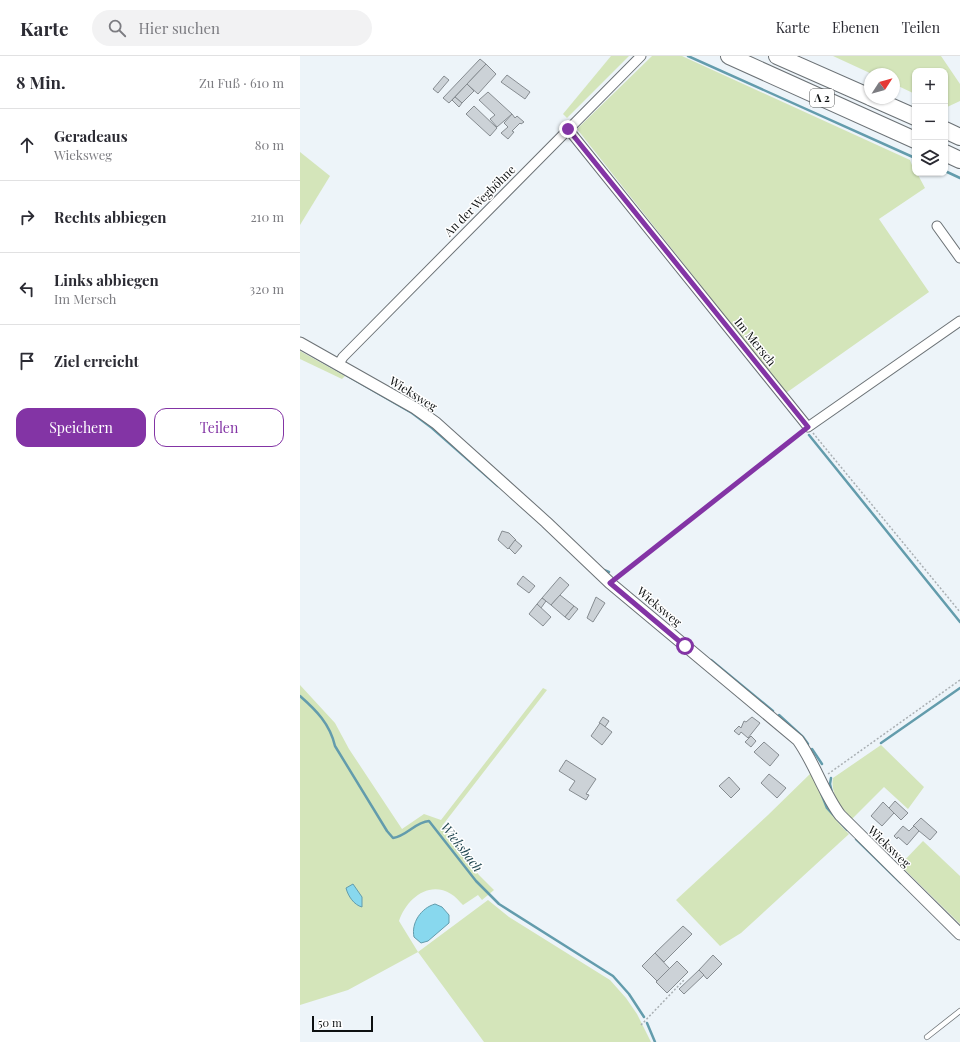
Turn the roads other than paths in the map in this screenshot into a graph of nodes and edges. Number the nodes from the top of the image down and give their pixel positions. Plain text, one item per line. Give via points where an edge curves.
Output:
1 (641, 56) edge
2 (728, 56) edge
3 (777, 56) edge
4 (864, 95) edge
5 (885, 104) edge
6 (912, 116) edge
7 (568, 129) junction
8 (948, 131) edge
9 (960, 137) edge
10 (912, 139) edge
11 (948, 154) edge
12 (960, 160) edge
13 (937, 226) dead end
14 (960, 258) edge
15 (960, 321) edge
16 (300, 343) edge
17 (338, 364) junction
18 (960, 934) edge
19 (960, 1011) edge
20 (927, 1037) dead end

1 - 7 street, An der Wegböhne
2 - 10 highway, A 2
3 - 4 highway, A 2
5 - 6 highway, A 2
7 - 15 street, Im Mersch via 808,427
7 - 17 street, An der Wegböhne via 342,357
8 - 9 highway
11 - 12 highway
13 - 14 street
16 - 17 street, Wieksweg
17 - 18 street, Wieksweg via 415,408 436,423 610,583 798,740 808,754 832,805 840,815
19 - 20 lane

